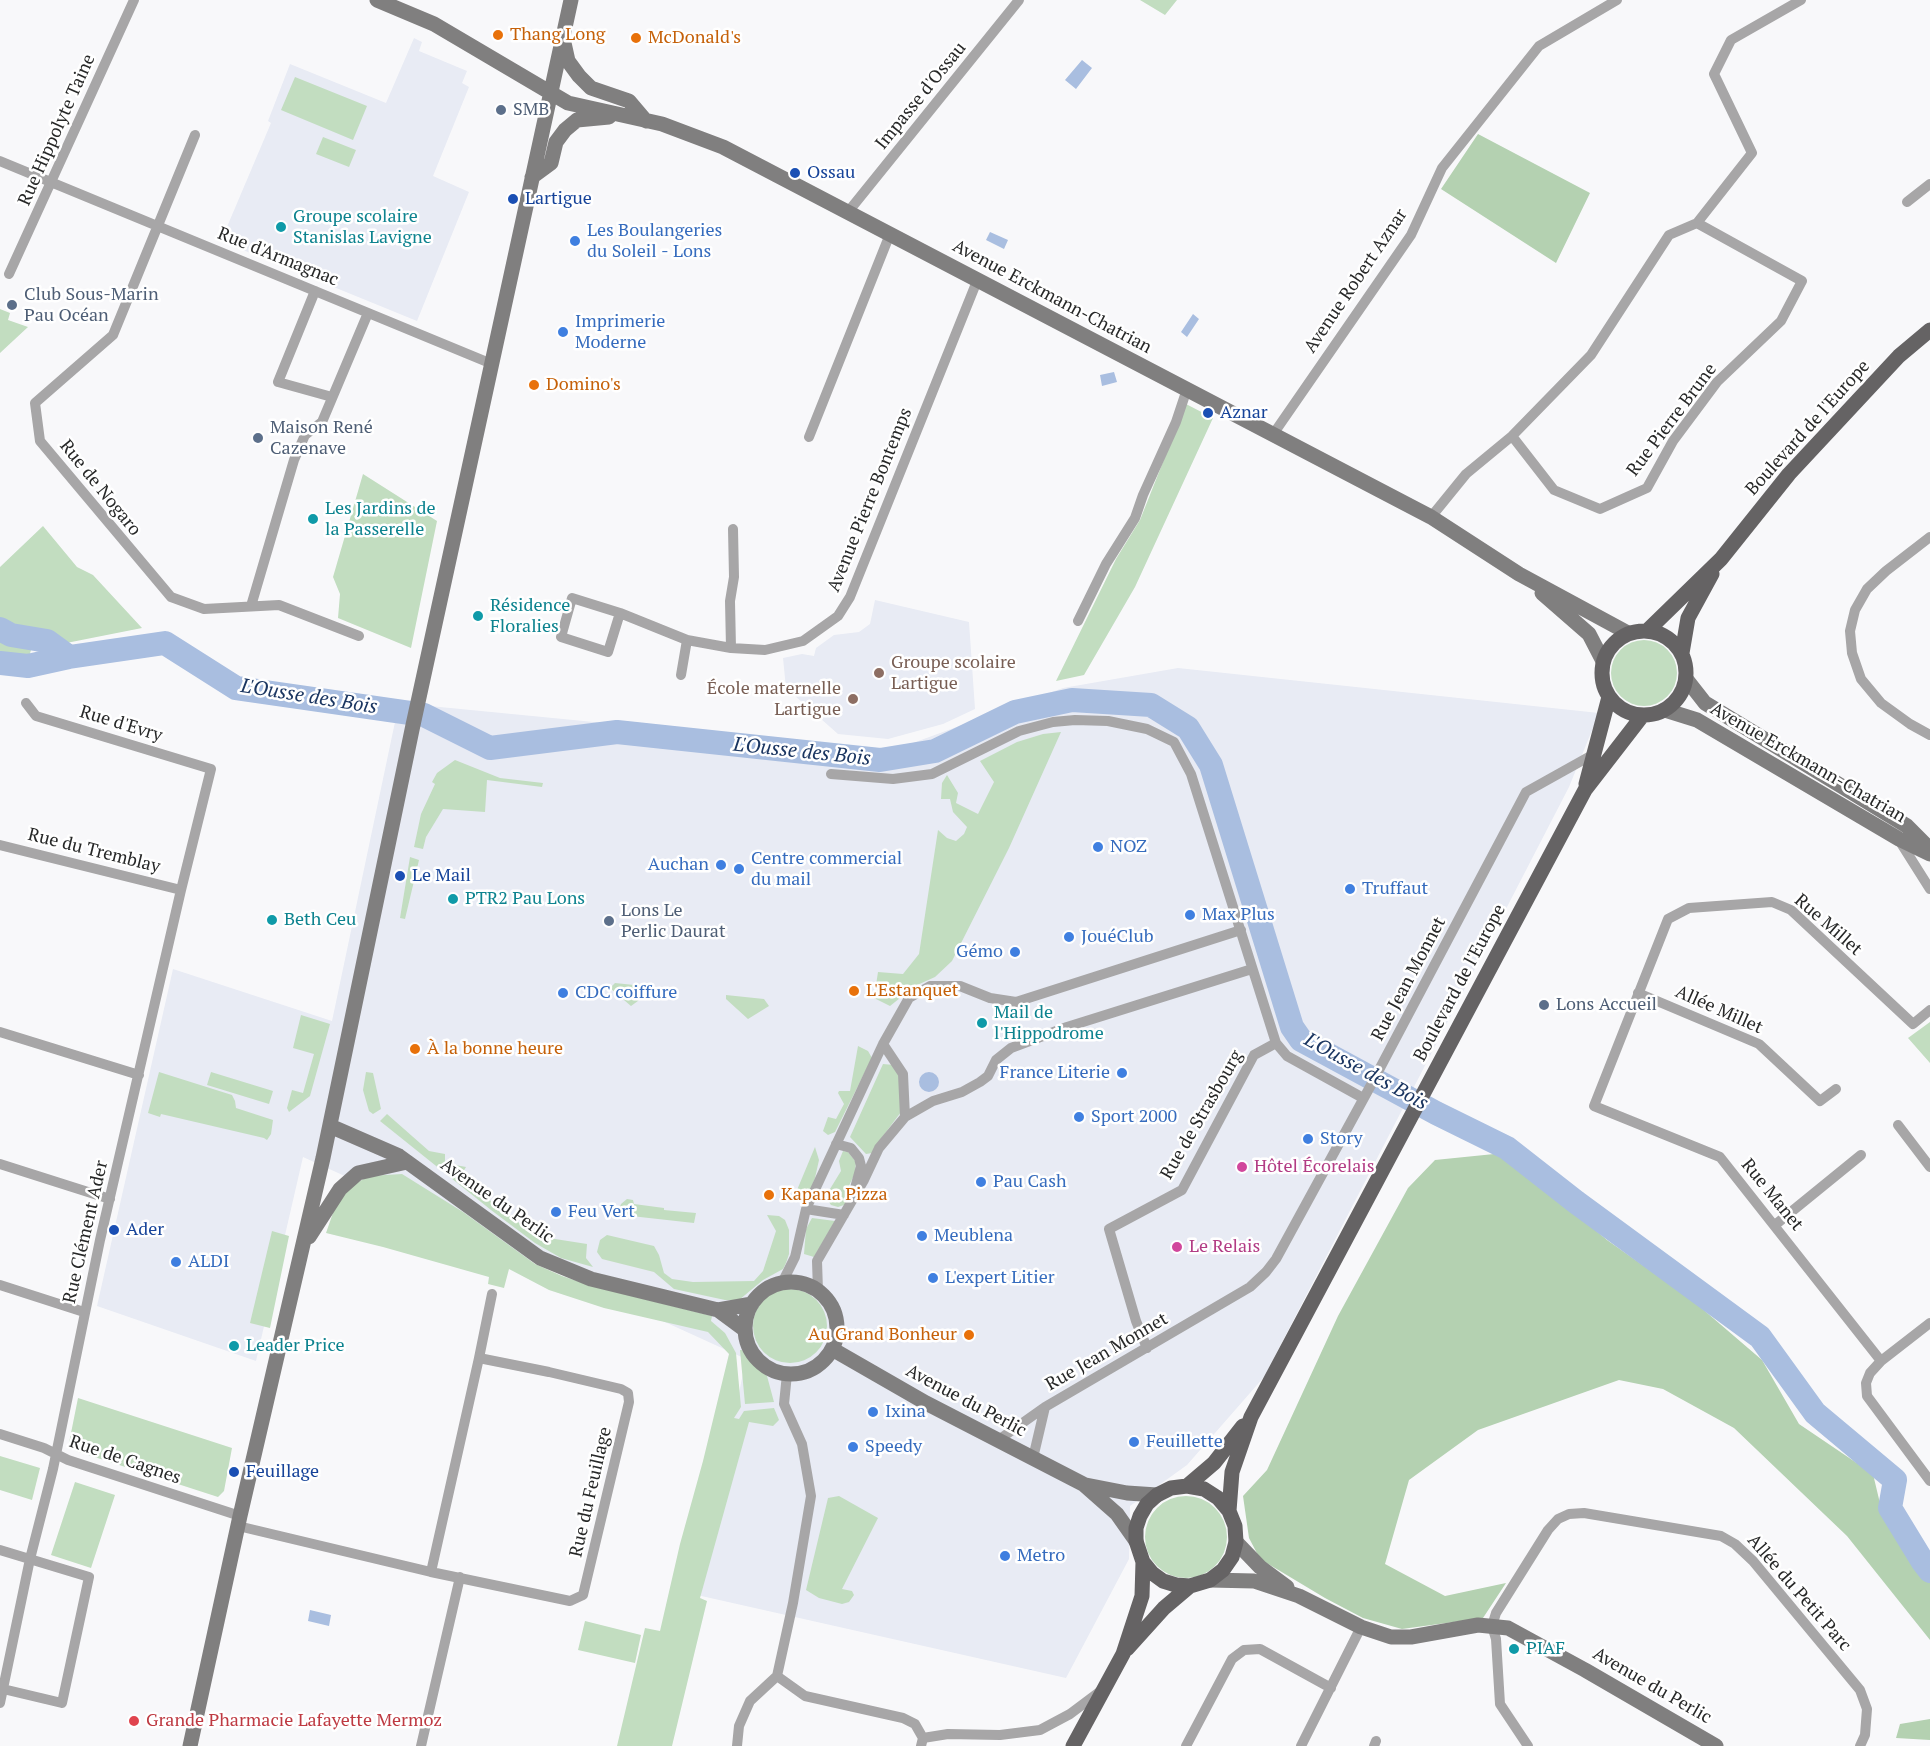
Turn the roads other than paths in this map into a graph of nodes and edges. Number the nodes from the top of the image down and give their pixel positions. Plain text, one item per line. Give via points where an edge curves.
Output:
1 (134, 0) edge
2 (377, 0) edge
3 (572, 0) edge
4 (1019, 0) edge
5 (1617, 0) edge
6 (1801, 0) edge
7 (563, 38) junction
8 (551, 93) junction
9 (623, 115) junction
10 (646, 120) junction
11 (195, 135) dead end
12 (0, 161) edge
13 (532, 177) junction
14 (51, 182) junction
15 (1930, 184) edge
16 (1907, 202) dead end
17 (848, 212) junction
18 (1697, 223) junction
19 (158, 225) junction
20 (890, 234) junction
21 (9, 274) dead end
22 (977, 281) junction
23 (315, 291) junction
24 (368, 313) junction
25 (1930, 330) edge
26 (492, 363) junction
27 (1187, 389) junction
28 (332, 398) junction
29 (1274, 434) junction
30 (809, 436) dead end
31 (1512, 436) junction
32 (1431, 517) junction
33 (733, 530) dead end
34 (1930, 537) edge
35 (1721, 559) junction
36 (1519, 574) junction
37 (251, 606) junction
38 (620, 613) junction
39 (1078, 621) dead end
40 (1648, 630) junction
41 (1628, 633) junction
42 (358, 636) dead end
43 (687, 640) junction
44 (732, 648) junction
45 (1682, 653) junction
46 (1603, 661) junction
47 (681, 675) dead end
48 (1687, 680) junction
49 (1609, 697) junction
50 (26, 703) dead end
51 (1665, 710) junction
52 (1643, 716) junction
53 (1930, 735) edge
54 (1594, 754) junction
55 (211, 769) joint
56 (831, 774) dead end
57 (1585, 790) junction
58 (1899, 839) junction
59 (0, 845) edge
60 (1930, 849) edge
61 (1930, 854) edge
62 (1930, 889) edge
63 (181, 890) junction
64 (1240, 930) junction
65 (1252, 969) junction
66 (1638, 993) junction
67 (1930, 1010) edge
68 (0, 1032) edge
69 (1276, 1043) junction
70 (883, 1044) junction
71 (139, 1075) junction
72 (1836, 1089) dead end
73 (1363, 1098) junction
74 (1594, 1106) joint
75 (905, 1117) junction
76 (1898, 1125) dead end
77 (330, 1126) junction
78 (836, 1144) junction
79 (1861, 1155) dead end
80 (407, 1162) junction
81 (0, 1164) edge
82 (1930, 1167) edge
83 (110, 1199) junction
84 (853, 1200) junction
85 (806, 1209) junction
86 (844, 1215) junction
87 (1775, 1225) junction
88 (302, 1247) junction
89 (782, 1283) junction
90 (0, 1284) edge
91 (818, 1291) junction
92 (492, 1294) dead end
93 (752, 1304) junction
94 (718, 1310) junction
95 (84, 1312) junction
96 (1930, 1324) edge
97 (745, 1330) junction
98 (1147, 1348) junction
99 (832, 1349) junction
100 (478, 1358) junction
101 (1881, 1360) junction
102 (787, 1374) junction
103 (1045, 1407) junction
104 (1251, 1417) junction
105 (0, 1434) edge
106 (997, 1441) junction
107 (56, 1454) junction
108 (1033, 1458) junction
109 (1930, 1481) edge
110 (1083, 1484) junction
111 (1187, 1486) junction
112 (1157, 1495) junction
113 (1229, 1511) junction
114 (239, 1521) junction
115 (1136, 1541) junction
116 (1236, 1542) junction
117 (0, 1550) edge
118 (30, 1559) junction
119 (1143, 1562) junction
120 (430, 1572) junction
121 (460, 1577) junction
122 (1210, 1580) junction
123 (1190, 1586) junction
124 (1299, 1596) junction
125 (1492, 1626) junction
126 (1361, 1627) junction
127 (1123, 1654) junction
128 (4, 1664) edge
129 (777, 1676) junction
130 (1104, 1688) junction
131 (1331, 1688) junction
132 (3, 1689) junction
133 (0, 1703) edge
134 (922, 1742) edge
135 (190, 1746) edge
136 (421, 1746) edge
137 (737, 1746) edge
138 (1073, 1746) edge
139 (1186, 1746) edge
140 (1301, 1746) edge
141 (1528, 1746) edge
142 (1716, 1746) edge
143 (1860, 1746) edge

1 - 14 street, Rue Hippolyte Taine
2 - 8 street, Avenue Erckmann-Chatrian via 434,24
3 - 7 street
4 - 17 street, Impasse d'Ossau
5 - 29 street, Avenue Robert Aznar via 1539,46 1442,168 1411,235
6 - 18 street via 1731,40 1714,74 1752,153
7 - 8 street
7 - 10 street via 568,61 591,88 629,101
8 - 9 street, Avenue Erckmann-Chatrian via 568,103
8 - 13 street
9 - 10 street, Avenue Erckmann-Chatrian
9 - 13 street via 577,120 556,142 551,163
10 - 17 street, Avenue Erckmann-Chatrian via 723,147
11 - 19 street, Rue de Nogaro
12 - 14 street, Rue d'Armagnac
13 - 26 street
14 - 19 street, Rue d'Armagnac
14 - 21 street, Rue Hippolyte Taine
15 - 16 street
17 - 20 street, Avenue Erckmann-Chatrian
18 - 31 street via 1670,235 1591,355
18 - 31 street, Rue Pierre Brune via 1802,281 1781,321 1718,382 1673,441 1647,488 1600,510 1554,490
19 - 23 street, Rue d'Armagnac
19 - 37 street, Rue de Nogaro via 113,335 35,403 40,441 171,597 204,609
20 - 22 street, Avenue Erckmann-Chatrian
20 - 30 street
22 - 27 street, Avenue Erckmann-Chatrian
22 - 44 street, Avenue Pierre Bontemps via 838,616 804,641 765,650
23 - 24 street, Rue d'Armagnac
23 - 28 street via 278,381
24 - 26 street, Rue d'Armagnac
24 - 28 street
25 - 35 main road, Boulevard de l'Europe via 1899,356 1789,474
26 - 77 street
27 - 29 street, Avenue Erckmann-Chatrian
27 - 39 street via 1135,518 1106,564
28 - 37 street via 322,422 305,435 294,460
29 - 32 street, Avenue Erckmann-Chatrian
31 - 32 street via 1466,474
32 - 36 street, Avenue Erckmann-Chatrian
33 - 44 street
34 - 53 street via 1867,589 1855,610 1850,631 1861,679 1881,703
35 - 40 main road, Boulevard de l'Europe
35 - 45 main road, Boulevard de l'Europe via 1688,618
36 - 41 street, Avenue Erckmann-Chatrian
36 - 46 street, Avenue Erckmann-Chatrian via 1588,634
37 - 42 street, Rue de Nogaro via 279,605
38 - 38 street, Avenue Pierre Bontemps via 572,598 561,637 608,652
38 - 43 street, Avenue Pierre Bontemps
40 - 41 main road
40 - 45 main road via 1674,642
41 - 46 main road via 1608,649
43 - 44 street, Avenue Pierre Bontemps
43 - 47 street
45 - 48 main road
46 - 49 main road via 1602,680
48 - 51 main road via 1679,698
48 - 60 street, Avenue Erckmann-Chatrian via 1705,703 1907,826
49 - 52 main road via 1624,710
49 - 54 main road, Boulevard de l'Europe
50 - 55 street, Rue d'Evry via 36,716
51 - 52 main road
51 - 58 street, Avenue Erckmann-Chatrian via 1697,720
52 - 57 main road, Boulevard de l'Europe
54 - 57 main road, Boulevard de l'Europe
54 - 73 street, Rue Jean Monnet via 1526,792
55 - 63 street, Rue Clément Ader
56 - 64 street via 893,779 932,774 1019,731 1053,722 1108,721 1148,729 1174,742 1191,774
57 - 104 main road, Boulevard de l'Europe
58 - 61 street, Avenue Erckmann-Chatrian
58 - 62 street
59 - 63 street, Rue du Tremblay
63 - 71 street, Rue Clément Ader
64 - 65 street
64 - 70 street via 1016,1002 990,998 960,986 930,986 909,998
65 - 69 street
65 - 75 street via 1011,1048 980,1082
66 - 67 street, Rue Millet via 1668,919 1689,908 1772,902 1791,910 1913,1024
66 - 72 street, Allée Millet via 1759,1044 1820,1101
66 - 74 street, Rue Millet
68 - 71 street
69 - 73 street via 1287,1056
69 - 98 street, Rue de Strasbourg via 1254,1055 1182,1190 1109,1229
70 - 75 street via 903,1074
70 - 78 street
71 - 83 street, Rue Clément Ader
73 - 98 street, Rue Jean Monnet via 1266,1272 1250,1287
74 - 87 street, Rue Manet via 1720,1156
75 - 84 street via 879,1148
76 - 82 street
77 - 80 street, Avenue du Perlic
77 - 88 street
78 - 84 street via 851,1148 859,1158 861,1166
78 - 85 street
79 - 87 street
80 - 88 street via 358,1173 340,1189
80 - 94 street, Avenue du Perlic via 540,1258 591,1278
81 - 83 street
83 - 95 street, Rue Clément Ader
84 - 86 street
85 - 86 street
85 - 89 street via 795,1257
86 - 91 street via 817,1262
87 - 101 street, Rue Manet
88 - 114 street
89 - 91 street via 795,1282
89 - 93 street via 765,1291
90 - 95 street
91 - 99 street via 831,1306 837,1324
92 - 100 street
93 - 94 street, Avenue du Perlic
93 - 97 street
94 - 97 street, Avenue du Perlic
95 - 107 street, Rue Clément Ader
96 - 101 street
97 - 102 street via 759,1359 774,1371
98 - 103 street, Rue Jean Monnet
99 - 102 street via 813,1368
99 - 106 street, Avenue du Perlic
100 - 120 street
100 - 121 street, Rue du Feuillage via 621,1389 628,1393 629,1402 583,1595 570,1600
101 - 109 street via 1866,1383 1867,1396
102 - 129 street via 784,1404 802,1444 811,1496
103 - 106 street, Rue Jean Monnet
103 - 108 street, Rue Jean Monnet
104 - 111 main road, Boulevard de l'Europe via 1214,1463
104 - 113 main road, Boulevard de l'Europe via 1232,1472
105 - 107 street, Rue de Cagnes
106 - 108 street, Avenue du Perlic
107 - 114 street, Rue de Cagnes
107 - 118 street, Rue Clément Ader
108 - 110 street, Avenue du Perlic
110 - 112 street, Avenue du Perlic
110 - 115 street, Avenue du Perlic via 1117,1514
111 - 112 main road
111 - 113 main road via 1204,1489
112 - 115 main road via 1140,1516
113 - 116 main road
114 - 120 street, Rue du Feuillage
114 - 135 street
115 - 119 main road
116 - 122 main road via 1232,1557
116 - 124 street, Avenue du Perlic via 1260,1567
117 - 118 street
118 - 128 street, Rue Clément Ader
118 - 132 street via 89,1577 62,1703
119 - 123 main road via 1163,1581
119 - 127 main road via 1142,1596
120 - 121 street, Rue du Feuillage
121 - 136 street
122 - 123 main road
122 - 124 street, Avenue du Perlic via 1254,1581
123 - 127 main road via 1164,1608
124 - 126 street, Avenue du Perlic
125 - 126 street, Avenue du Perlic via 1411,1636 1391,1636
125 - 141 street via 1500,1704
125 - 142 street, Avenue du Perlic via 1508,1628
125 - 143 street, Allée du Petit Parc via 1496,1613 1548,1530 1569,1514 1584,1513 1721,1536 1753,1561 1860,1690 1867,1722
126 - 131 street
127 - 130 main road
128 - 132 street, Rue Clément Ader
129 - 134 street via 805,1696 903,1718 915,1724
129 - 137 street via 750,1701 739,1726
130 - 134 street via 1070,1714 1040,1730 1000,1735 948,1734
130 - 138 main road
131 - 139 street via 1260,1649 1244,1650 1232,1659
131 - 140 street
132 - 133 street, Rue Clément Ader

